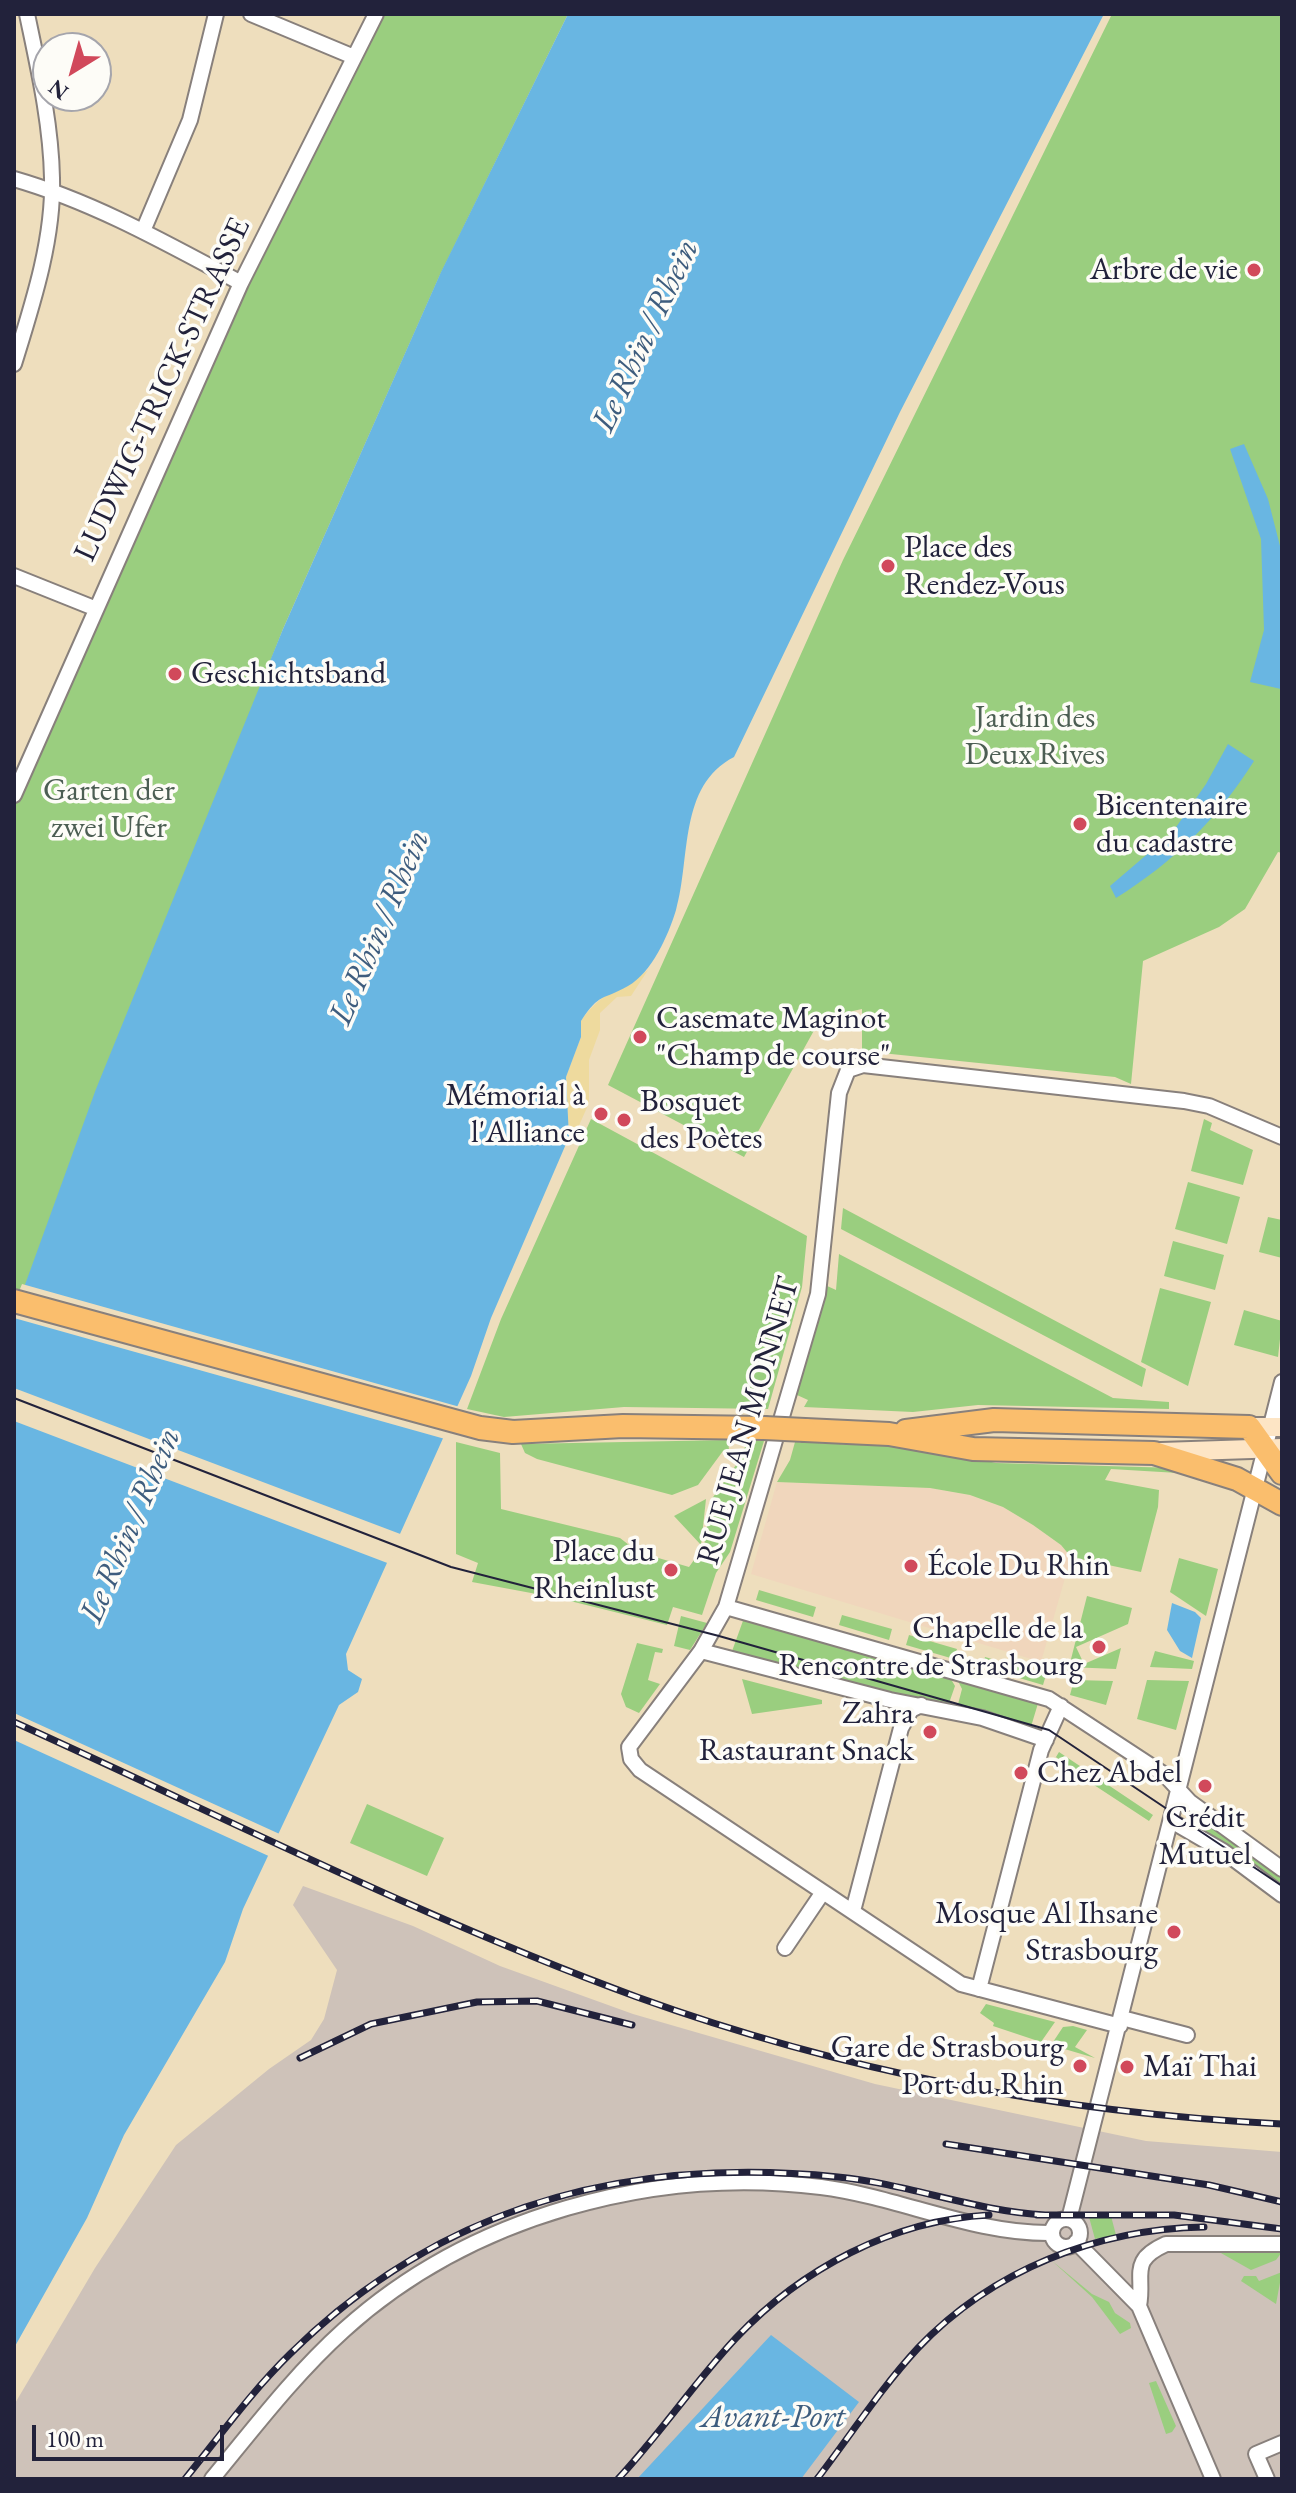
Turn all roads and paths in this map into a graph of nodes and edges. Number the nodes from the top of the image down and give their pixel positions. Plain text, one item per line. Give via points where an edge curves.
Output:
1 (26, 14) edge
2 (216, 14) edge
3 (251, 14) edge
4 (376, 14) edge
5 (354, 57) junction
6 (14, 179) edge
7 (52, 190) junction
8 (143, 231) junction
9 (241, 283) junction
10 (14, 364) edge
11 (14, 576) edge
12 (94, 608) junction
13 (14, 795) edge
14 (1282, 1137) edge
15 (14, 1301) edge
16 (1282, 1382) edge
17 (889, 1434) junction
18 (1272, 1436) edge
19 (1154, 1453) junction
20 (1282, 1473) edge
21 (1255, 1488) junction
22 (1282, 1504) edge
23 (726, 1607) junction
24 (701, 1651) junction
25 (921, 1705) junction
26 (1061, 1706) junction
27 (1046, 1740) junction
28 (1179, 1789) junction
29 (1173, 1822) junction
30 (1282, 1869) edge
31 (823, 1892) junction
32 (1282, 1895) edge
33 (853, 1911) junction
34 (785, 1948) dead end
35 (979, 1989) junction
36 (1121, 2022) junction
37 (1187, 2035) dead end
38 (1069, 2219) junction
39 (1051, 2233) junction
40 (1076, 2242) junction
41 (1282, 2244) edge
42 (1139, 2306) junction
43 (1282, 2443) edge
44 (212, 2479) edge
45 (1213, 2479) edge
46 (1267, 2479) edge

1 - 7 street via 48,131
2 - 8 street via 190,120
3 - 5 street
4 - 5 street, LUDWIG-TRICK-STRASSE
5 - 9 street, LUDWIG-TRICK-STRASSE
6 - 7 street
7 - 8 street
7 - 10 street via 29,318
8 - 9 street
9 - 12 street, LUDWIG-TRICK-STRASSE
11 - 12 street
12 - 13 street, LUDWIG-TRICK-STRASSE
14 - 23 street, RUE JEAN MONNET via 1184,1101 863,1065 848,1070 839,1093 816,1304
15 - 17 main road, bridge via 462,1423 513,1432 623,1426
16 - 18 street
17 - 18 main road via 969,1420
17 - 19 main road via 973,1449
18 - 19 main road
18 - 20 main road
18 - 21 street
19 - 21 main road
21 - 22 main road
21 - 28 street
23 - 24 street, RUE JEAN MONNET
23 - 26 street
24 - 25 street
24 - 31 street, RUE JEAN MONNET via 629,1747 631,1759
25 - 27 street
25 - 33 street via 911,1710 901,1728
26 - 27 street
26 - 28 street
27 - 35 street
28 - 29 street
28 - 30 street
29 - 32 street
29 - 36 street
31 - 33 street
31 - 34 street
33 - 35 street via 961,1984
35 - 36 street
36 - 37 street
36 - 38 street
38 - 39 street via 1055,2223
38 - 40 street via 1079,2229
39 - 40 street via 1058,2245
39 - 44 street via 1016,2233 861,2193 780,2184 669,2187 560,2210 455,2252 370,2307 316,2357
40 - 42 street
41 - 42 street via 1166,2244 1151,2251 1138,2270
42 - 45 street
43 - 46 street via 1256,2454

